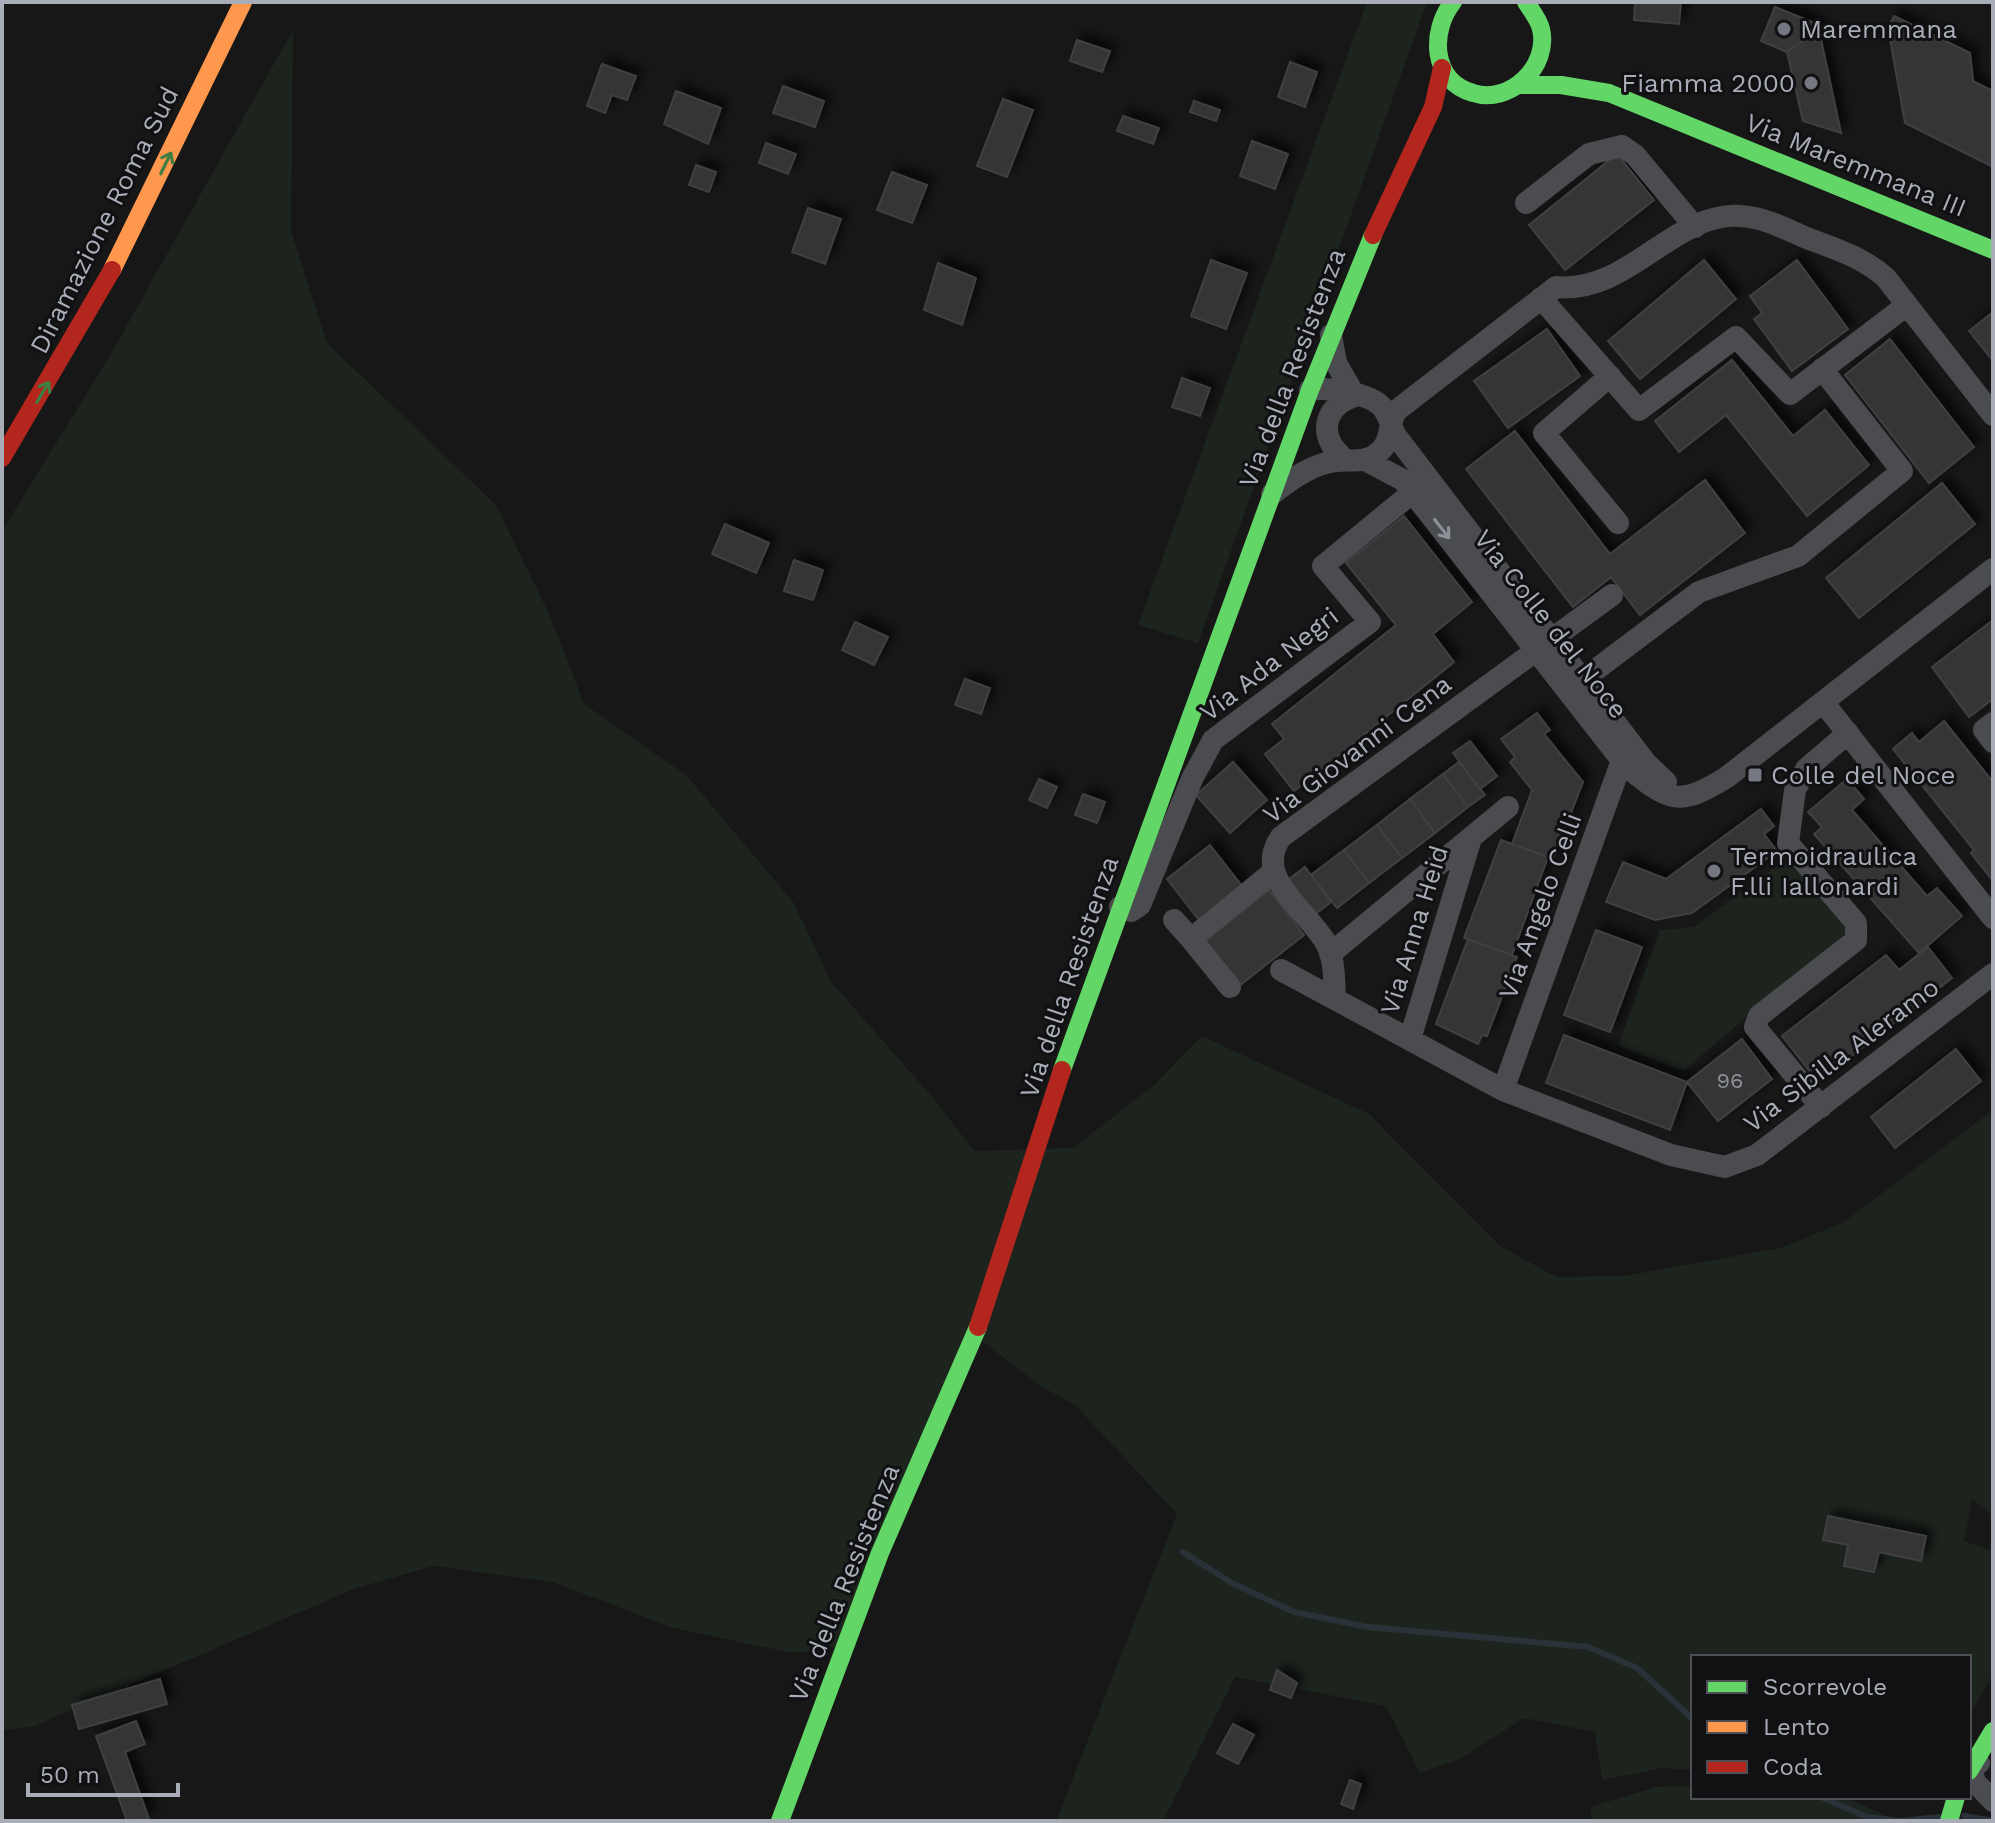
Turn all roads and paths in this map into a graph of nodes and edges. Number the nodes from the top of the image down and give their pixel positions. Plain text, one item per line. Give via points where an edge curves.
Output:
1 (243, 2) edge
2 (1453, 2) edge
3 (1526, 2) edge
4 (1543, 37) junction
5 (1442, 68) junction
6 (1520, 85) junction
7 (1609, 93) junction
8 (1477, 94) junction
9 (1413, 153) junction
10 (1526, 203) dead end
11 (1695, 227) junction
12 (1993, 250) edge
13 (1541, 298) junction
14 (1907, 305) junction
15 (1330, 333) junction
16 (1822, 369) junction
17 (1610, 376) junction
18 (1310, 390) junction
19 (1418, 394) junction
20 (1364, 398) junction
21 (1993, 415) edge
22 (1297, 424) junction
23 (1390, 425) junction
24 (2, 458) edge
25 (1351, 458) junction
26 (1413, 492) junction
27 (1271, 495) junction
28 (1618, 523) dead end
29 (1993, 569) edge
30 (1612, 595) dead end
31 (1544, 645) junction
32 (1582, 680) junction
33 (1823, 702) junction
34 (1993, 723) edge
35 (1848, 733) junction
36 (1993, 742) edge
37 (1625, 751) junction
38 (1508, 807) dead end
39 (1471, 838) junction
40 (1273, 872) junction
41 (1120, 907) junction
42 (1993, 918) edge
43 (1174, 920) dead end
44 (1191, 939) junction
45 (1330, 954) junction
46 (1281, 970) dead end
47 (1993, 974) edge
48 (1230, 987) dead end
49 (1335, 998) junction
50 (1410, 1039) junction
51 (1503, 1090) junction
52 (1821, 1107) junction
53 (1993, 1731) edge
54 (1993, 1760) edge
55 (1971, 1768) edge
56 (1971, 1770) edge
57 (1971, 1772) edge
58 (1971, 1798) edge
59 (1993, 1802) edge
60 (780, 1821) edge

24 -> 1 main road, Diramazione Roma Sud via 119,257
2 - 5 main road via 1436,32
3 - 4 main road, Via Maremmana III
4 - 6 main road via 1538,64
4 - 7 main road, Via Maremmana III via 1563,60
5 - 8 main road via 1457,85
5 - 9 main road, Via della Resistenza via 1433,107
6 - 7 main road, Via Maremmana III
6 - 8 main road, Via Maremmana III via 1492,95
7 - 12 main road, Via Maremmana III
8 - 9 main road, Via della Resistenza via 1445,113
9 - 15 main road, Via della Resistenza
10 - 11 street via 1589,154 1622,146
11 - 13 street via 1612,277 1587,288 1556,287
11 - 14 street via 1736,215 1768,222 1870,263
13 - 17 street
13 - 19 street
14 - 16 street
14 - 21 street
15 - 18 main road, Via della Resistenza
15 - 20 street, Via Colle del Noce via 1336,363
16 - 17 street via 1790,394 1736,337 1639,410
16 - 32 street via 1902,471 1798,556 1699,592
17 - 28 street via 1544,433
18 - 20 street via 1327,388
18 - 22 main road, Via della Resistenza
19 - 20 street via 1393,401
19 - 23 street via 1396,411
20 - 23 street, Via Colle del Noce via 1386,412
20 - 25 street via 1340,402 1328,418 1327,436
22 - 25 street, Via Colle del Noce via 1324,449
22 - 27 main road, Via della Resistenza
23 - 25 street via 1382,449
23 - 31 street, Via Colle del Noce
25 - 26 street, Via Colle del Noce via 1391,472
25 - 27 street via 1309,469
26 -> 31 street, Via Colle del Noce
26 - 41 street, Via Ada Negri via 1323,566 1370,622 1213,740 1140,905 1131,911
27 - 41 main road, Via della Resistenza
29 - 33 street, Via Colle del Noce
30 - 31 street, Via Giovanni Cena
31 - 32 street, Via Colle del Noce
31 - 37 street, Via Colle del Noce
31 - 40 street, Via Giovanni Cena via 1281,837 1270,858
32 - 37 street, Via Colle del Noce
33 - 35 street
33 - 37 street, Via Colle del Noce via 1687,799 1653,789
34 - 36 street via 1984,730
35 - 42 street
35 - 52 street via 1806,769 1795,790 1788,843 1856,923 1856,940 1759,1016 1755,1027
37 - 51 street, Via Angelo Celli
38 - 39 street, Via Anna Heid
39 - 45 street, Via Anna Heid
39 - 50 street, Via Anna Heid
40 - 44 street
40 - 45 street
41 - 60 main road, Via della Resistenza via 975,1336 880,1553
43 - 44 street
44 - 48 street
45 - 49 street
46 - 49 street, Via Sibilla Aleramo
47 - 52 street, Via Sibilla Aleramo
49 - 50 street, Via Sibilla Aleramo
50 - 51 street, Via Sibilla Aleramo
51 - 52 street, Via Sibilla Aleramo via 1671,1155 1725,1167 1757,1155
53 - 55 main road
54 - 56 street
57 - 59 street
58 - 59 street

